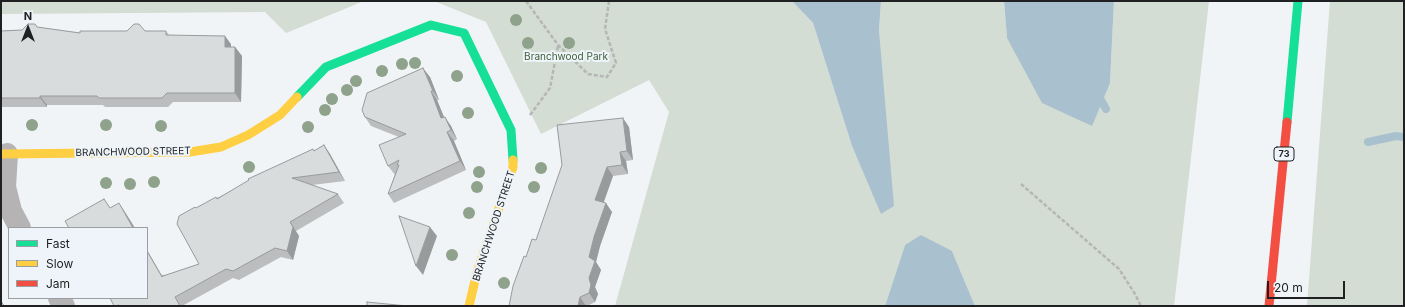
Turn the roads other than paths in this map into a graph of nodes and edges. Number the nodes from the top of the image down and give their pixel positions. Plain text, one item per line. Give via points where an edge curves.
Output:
1 (1298, 1) edge
2 (4, 154) edge
3 (19, 227) edge
4 (469, 306) edge
5 (1269, 306) edge

1 - 5 street, 73
2 - 3 street via 5,186 11,211
2 - 4 street, BRANCHWOOD STREET via 190,152 221,147 248,135 280,115 326,67 431,25 464,33 511,130 513,168 477,272

